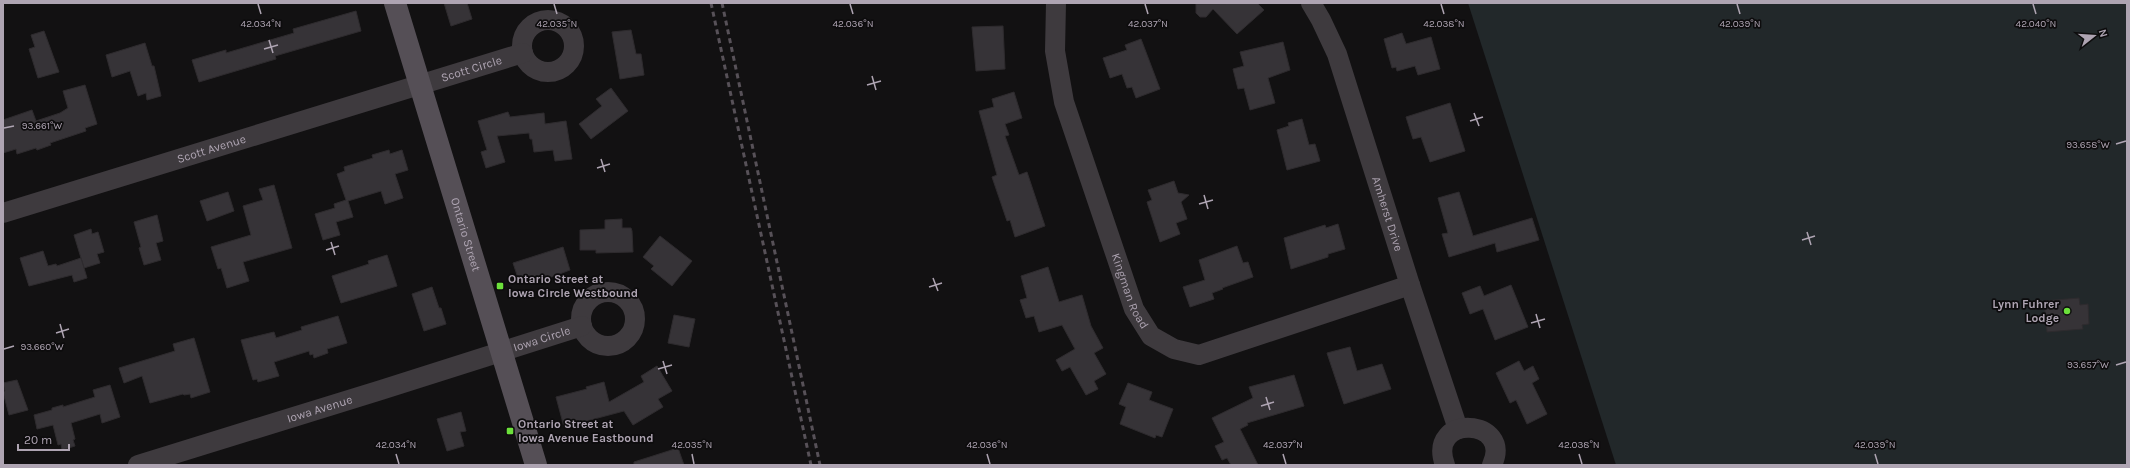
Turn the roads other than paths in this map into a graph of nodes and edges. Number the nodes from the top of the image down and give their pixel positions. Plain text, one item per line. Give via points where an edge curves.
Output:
1 (395, 3) edge
2 (1056, 3) edge
3 (1311, 3) edge
4 (523, 53) dead end
5 (420, 84) junction
6 (3, 212) edge
7 (1410, 285) junction
8 (582, 326) dead end
9 (501, 351) junction
10 (1458, 428) junction
11 (138, 465) edge
12 (536, 465) edge
13 (1445, 465) edge
14 (1492, 465) edge

1 - 5 main road, Ontario Street
2 - 7 street, Kingman Road via 1055,51 1064,102 1134,310 1151,336 1174,349 1199,355
3 - 7 street, Amherst Drive via 1337,54
4 - 5 street, Scott Circle
5 - 6 street, Scott Avenue
5 - 9 main road, Ontario Street
7 - 10 street, Amherst Drive
8 - 9 street, Iowa Circle
9 - 11 street, Iowa Avenue
9 - 12 main road, Ontario Street
10 - 13 street via 1445,441 1442,449
10 - 14 street via 1475,427 1489,436 1495,452

